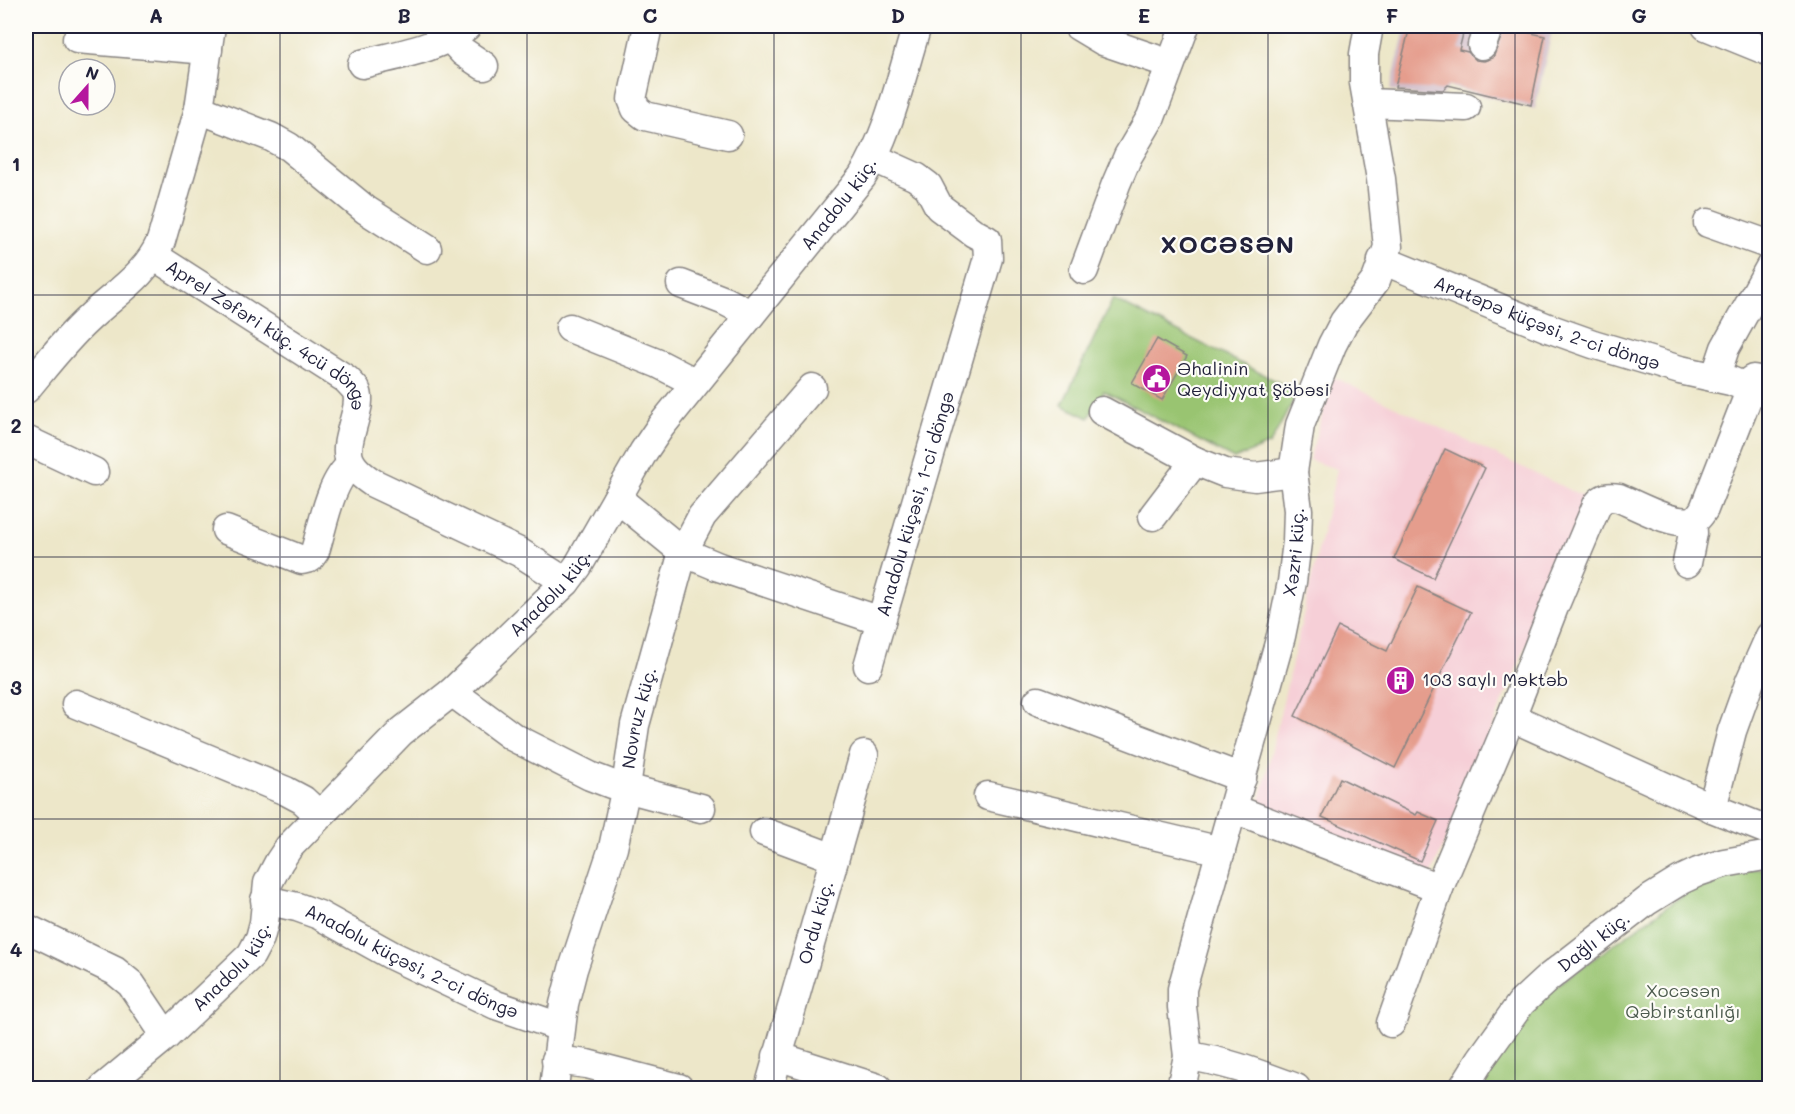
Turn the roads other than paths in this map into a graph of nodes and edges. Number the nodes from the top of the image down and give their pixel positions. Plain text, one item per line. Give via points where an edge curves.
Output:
1 (648, 26) edge
2 (916, 26) edge
3 (1078, 26) edge
4 (1185, 26) edge
5 (1369, 26) edge
6 (1706, 26) edge
7 (459, 32) edge
8 (209, 38) edge
9 (76, 39) dead end
10 (1770, 52) edge
11 (362, 64) dead end
12 (1170, 64) junction
13 (484, 66) dead end
14 (1368, 103) junction
15 (1466, 107) dead end
16 (200, 109) junction
17 (728, 135) dead end
18 (874, 158) junction
19 (1708, 224) dead end
20 (1770, 245) edge
21 (427, 249) dead end
22 (154, 256) junction
23 (1382, 260) junction
24 (1770, 267) edge
25 (1084, 270) dead end
26 (681, 284) dead end
27 (750, 314) junction
28 (570, 328) dead end
29 (1715, 378) junction
30 (694, 382) junction
31 (1756, 384) edge
32 (812, 388) dead end
33 (26, 389) edge
34 (1102, 411) dead end
35 (26, 440) edge
36 (1195, 461) junction
37 (351, 465) junction
38 (94, 472) dead end
39 (1293, 472) junction
40 (617, 498) junction
41 (1152, 516) dead end
42 (1692, 521) junction
43 (225, 530) dead end
44 (683, 552) junction
45 (1687, 563) dead end
46 (566, 582) junction
47 (881, 621) junction
48 (1770, 636) edge
49 (868, 666) dead end
50 (452, 692) junction
51 (1038, 701) dead end
52 (76, 704) dead end
53 (1511, 717) junction
54 (864, 755) dead end
55 (1242, 778) junction
56 (626, 787) junction
57 (988, 796) dead end
58 (701, 808) dead end
59 (1712, 808) junction
60 (1242, 812) dead end
61 (319, 815) junction
62 (764, 831) dead end
63 (1770, 831) edge
64 (1221, 851) junction
65 (1770, 855) edge
66 (834, 858) junction
67 (1439, 888) junction
68 (265, 900) junction
69 (26, 928) edge
70 (1391, 1023) dead end
71 (560, 1027) junction
72 (166, 1036) junction
73 (777, 1056) junction
74 (1188, 1056) junction
75 (556, 1060) junction
76 (103, 1089) edge
77 (554, 1089) edge
78 (679, 1089) edge
79 (769, 1089) edge
80 (878, 1089) edge
81 (1181, 1089) edge
82 (1296, 1089) edge
83 (1463, 1089) edge

1 - 17 street via 632,99 636,109 645,116
2 - 18 street, Anadolu küç.
3 - 12 street via 1103,41
4 - 12 street
5 - 14 street, Xəzri küç. via 1364,54
6 - 10 street
7 - 11 street via 431,47
7 - 13 street via 464,52
8 - 9 street
8 - 16 street, Aprel Zəfəri küç. 4cü döngə
12 - 25 street via 1151,117 1116,184
14 - 15 street
14 - 23 street, Xəzri küç. via 1388,227 1388,247
16 - 21 street via 289,147 366,210
16 - 22 street, Aprel Zəfəri küç. 4cü döngə
18 - 27 street, Anadolu küç. via 844,201
18 - 47 street, Anadolu küçəsi, 1-ci döngə via 928,186 939,207 987,240 988,258
19 - 20 street
22 - 33 street, Aprel Zəfəri küç. 4cü döngə via 143,272 71,336
22 - 37 street, Aprel Zəfəri küç. 4cü döngə via 346,379 357,391 358,405 347,448
23 - 29 street, Aratəpə küçəsi, 2-ci döngə via 1593,344
23 - 39 street, Xəzri küç. via 1376,280 1332,345 1300,425
24 - 29 street via 1725,348
26 - 27 street
27 - 30 street, Anadolu küç.
28 - 30 street
29 - 31 street, Aratəpə küçəsi, 2-ci döngə
30 - 40 street, Anadolu küç. via 655,434
31 - 42 street, Aratəpə küçəsi, 2-ci döngə via 1747,391 1704,509
32 - 44 street, Novruz küç. via 702,516
34 - 36 street
35 - 38 street
36 - 39 street via 1225,473 1255,477
36 - 41 street
37 - 43 street via 336,483 310,558 302,560
37 - 46 street via 373,483 519,552
39 - 55 street, Xəzri küç. via 1298,520 1292,582
40 - 44 street, Anadolu küçəsi, 1-ci döngə
40 - 46 street, Anadolu küç.
42 - 45 street via 1694,532
42 - 53 street via 1670,519 1610,496 1601,500
44 - 47 street, Anadolu küçəsi, 1-ci döngə
44 - 56 street, Novruz küç. via 635,725
46 - 50 street, Anadolu küç.
47 - 49 street
48 - 59 street via 1732,731
50 - 56 street via 513,737 590,776
50 - 61 street, Anadolu küç. via 400,732
51 - 55 street
52 - 61 street via 286,791
53 - 59 street
53 - 67 street
54 - 66 street, Ordu küç.
55 - 64 street, Xəzri küç.
56 - 58 street
56 - 71 street, Novruz küç. via 613,848 573,969
57 - 64 street
59 - 63 street
60 - 67 street
61 - 68 street, Anadolu küç. via 279,862 268,883
62 - 66 street
64 - 74 street, Xəzri küç. via 1182,989
65 - 83 street, Dağlı küç. via 1698,872 1647,902 1521,1003
66 - 73 street, Ordu küç.
67 - 70 street
68 - 71 street, Anadolu küçəsi, 2-ci döngə via 319,915 393,956 496,1005
68 - 72 street, Anadolu küç. via 264,923 251,955
69 - 72 street via 115,971 131,984
71 - 75 street, Novruz küç.
72 - 76 street, Anadolu küç.
73 - 79 street, Ordu küç.
73 - 80 street
74 - 81 street, Xəzri küç.
74 - 82 street via 1233,1065
75 - 77 street, Novruz küç.
75 - 78 street via 587,1064

